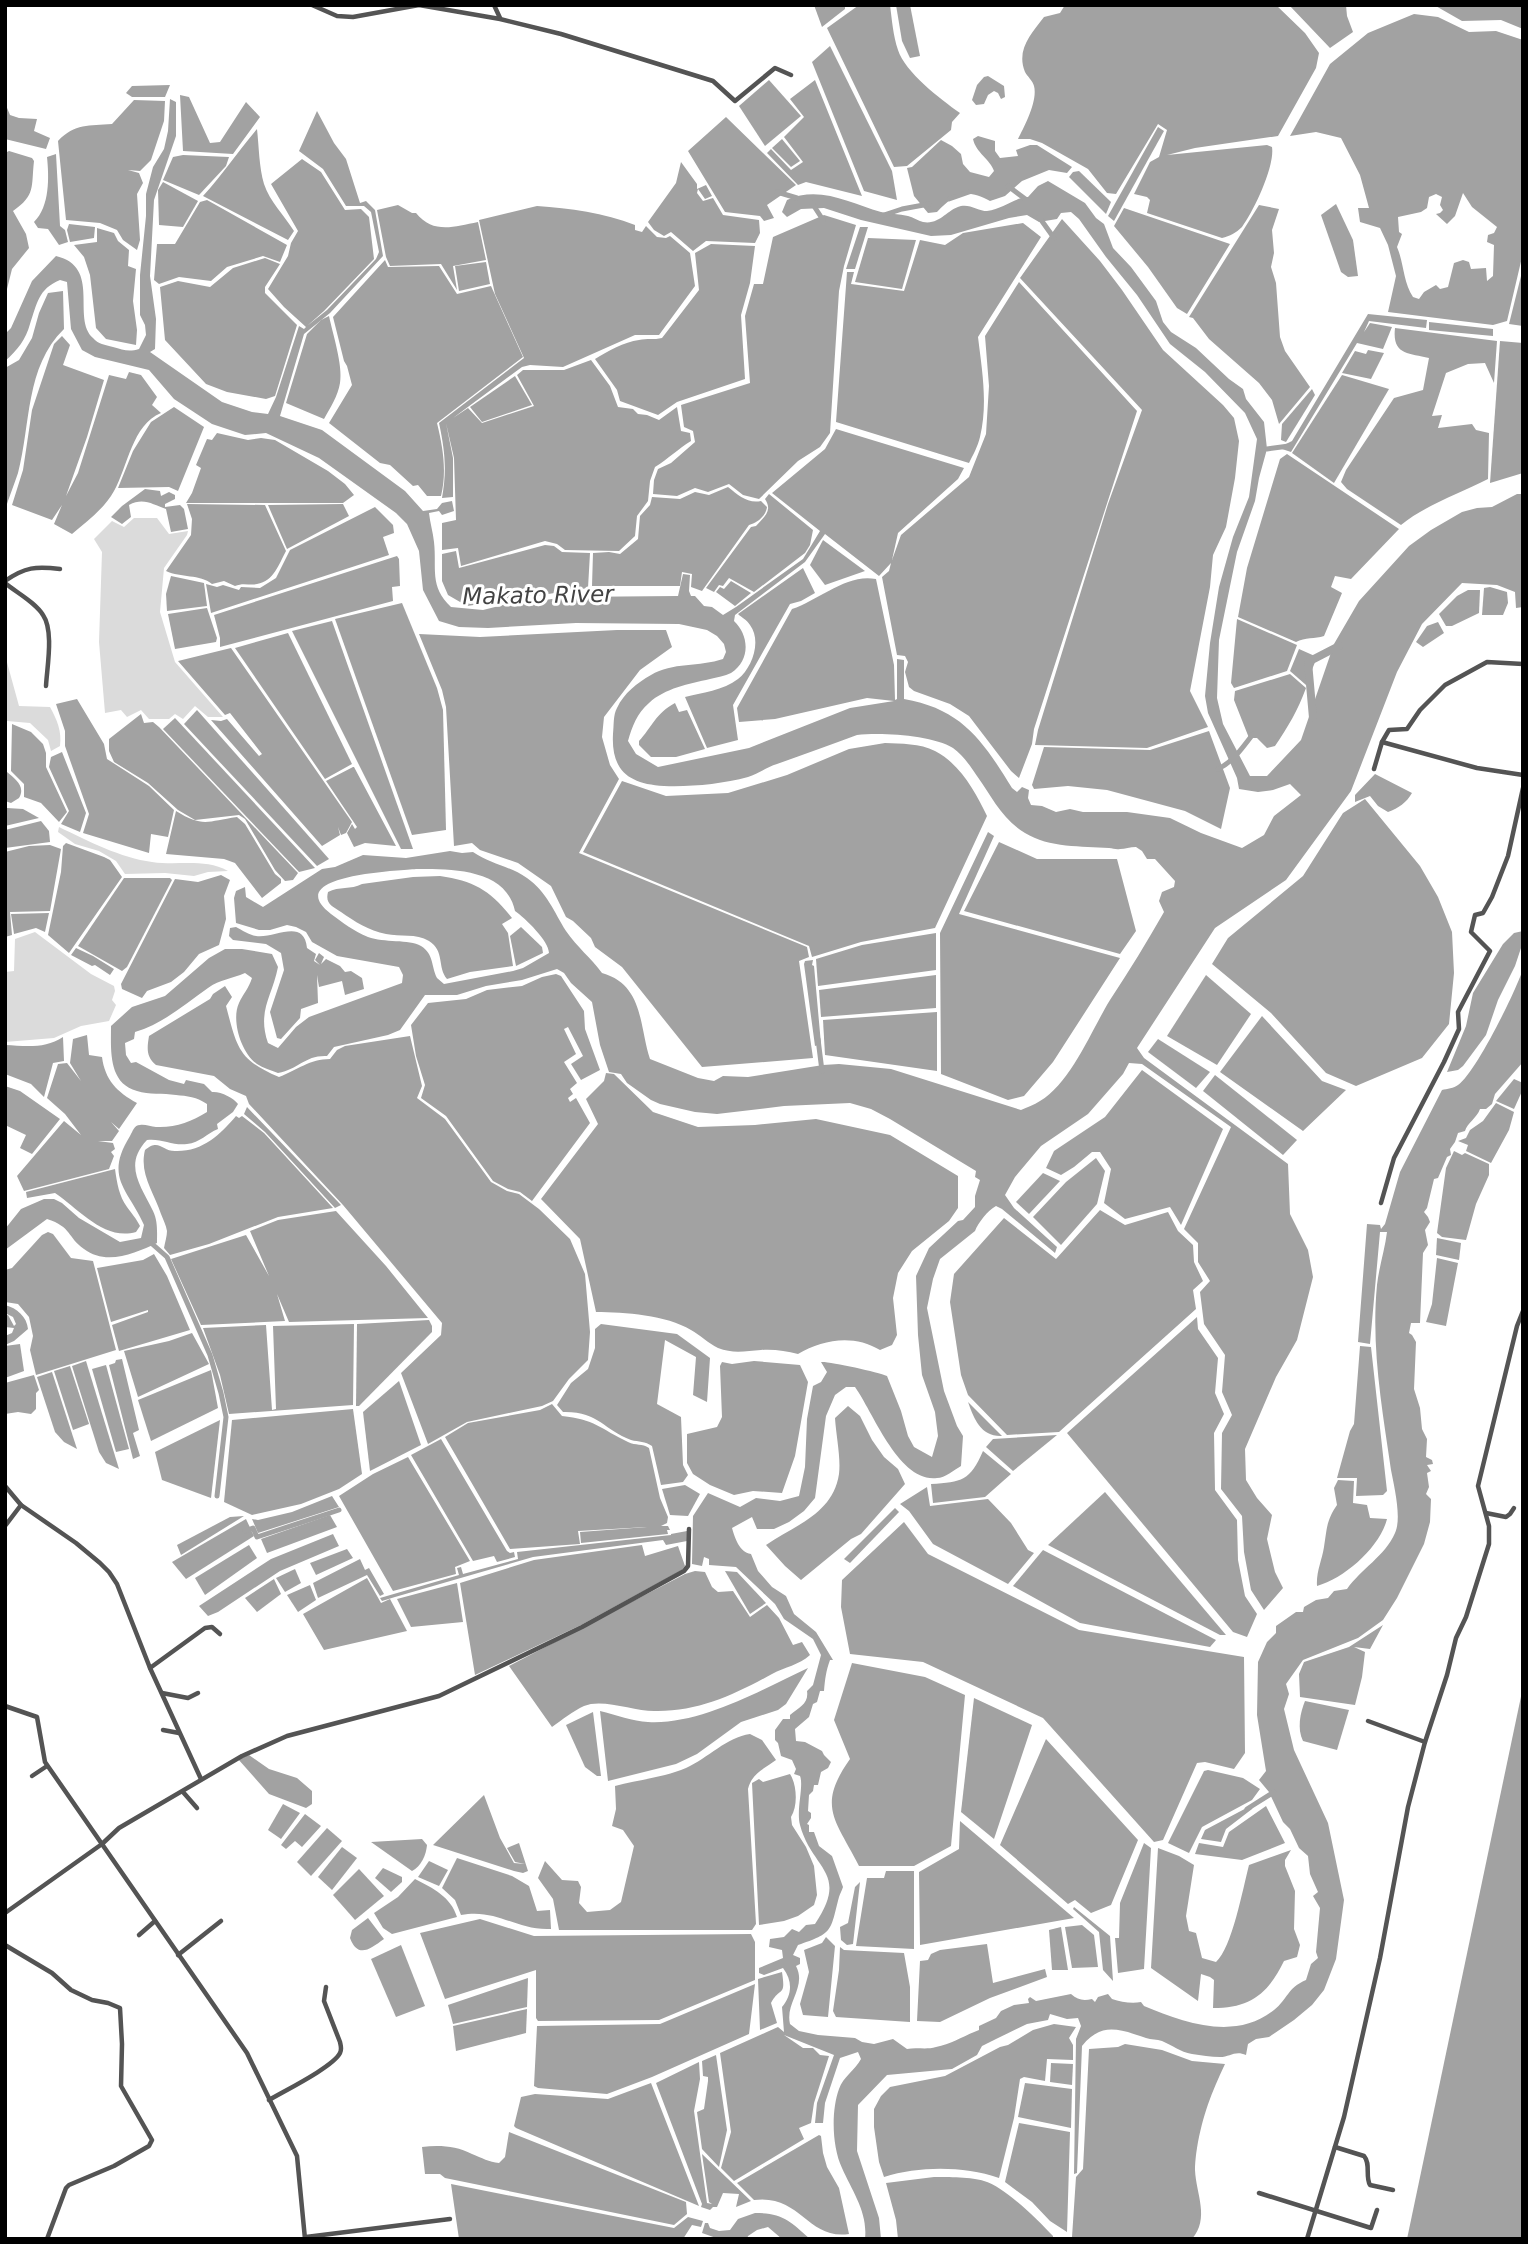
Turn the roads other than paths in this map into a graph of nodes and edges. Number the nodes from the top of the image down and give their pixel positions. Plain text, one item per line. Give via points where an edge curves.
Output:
1 (312, 5) edge
2 (494, 5) edge
3 (500, 19) junction
4 (791, 75) dead end
5 (60, 569) dead end
6 (5, 582) edge
7 (1523, 664) edge
8 (46, 686) dead end
9 (1382, 741) junction
10 (1374, 769) dead end
11 (1523, 775) edge
12 (1523, 789) edge
13 (1381, 1203) dead end
14 (1523, 1311) edge
15 (5, 1486) edge
16 (21, 1504) junction
17 (1514, 1508) dead end
18 (1485, 1513) junction
19 (5, 1526) edge
20 (689, 1530) dead end
21 (220, 1633) dead end
22 (149, 1668) junction
23 (161, 1692) junction
24 (198, 1693) dead end
25 (5, 1706) edge
26 (1368, 1721) dead end
27 (163, 1730) dead end
28 (180, 1733) junction
29 (1425, 1742) junction
30 (47, 1766) junction
31 (32, 1776) dead end
32 (201, 1779) junction
33 (183, 1791) junction
34 (197, 1808) dead end
35 (102, 1844) junction
36 (5, 1913) edge
37 (155, 1921) junction
38 (221, 1921) dead end
39 (139, 1935) dead end
40 (5, 1945) edge
41 (178, 1955) junction
42 (326, 1987) dead end
43 (269, 2100) junction
44 (1335, 2147) junction
45 (1393, 2190) dead end
46 (1259, 2193) dead end
47 (1377, 2210) dead end
48 (1316, 2211) junction
49 (450, 2219) dead end
50 (305, 2238) edge
51 (47, 2239) edge
52 (1307, 2239) edge

1 - 3 street via 337,16 419,5
2 - 3 street
3 - 4 street via 713,81 735,100 775,68
5 - 6 street via 27,569
6 - 8 street via 40,610 47,623
7 - 9 street via 1487,662 1445,685 1407,729 1390,730
9 - 10 street
9 - 11 street via 1477,768
12 - 13 street via 1508,856 1492,897 1472,923 1471,932 1490,951 1458,1012 1459,1029 1444,1062 1394,1158
14 - 18 street via 1478,1486
15 - 16 street
16 - 19 street
16 - 22 street via 109,1572
17 - 18 street via 1506,1517
18 - 29 street via 1489,1544
20 - 32 street via 684,1571 582,1627 439,1696 288,1735
21 - 22 street via 205,1628
22 - 23 street
23 - 24 street via 188,1698
23 - 28 street
25 - 30 street via 37,1717
26 - 29 street
27 - 28 street
28 - 32 street
29 - 44 street
30 - 31 street
30 - 35 street
32 - 33 street
33 - 34 street
33 - 35 street via 119,1828
35 - 36 street
35 - 37 street
37 - 39 street
37 - 41 street
38 - 41 street
40 - 51 street via 71,1990 119,2007 121,2086 152,2140 114,2166 69,2185
41 - 43 street via 247,2053
42 - 43 street via 324,2001 340,2054
43 - 50 street via 297,2156
44 - 45 street via 1364,2156 1370,2185
44 - 48 street
46 - 48 street
47 - 48 street via 1371,2228
48 - 52 street
49 - 50 street

